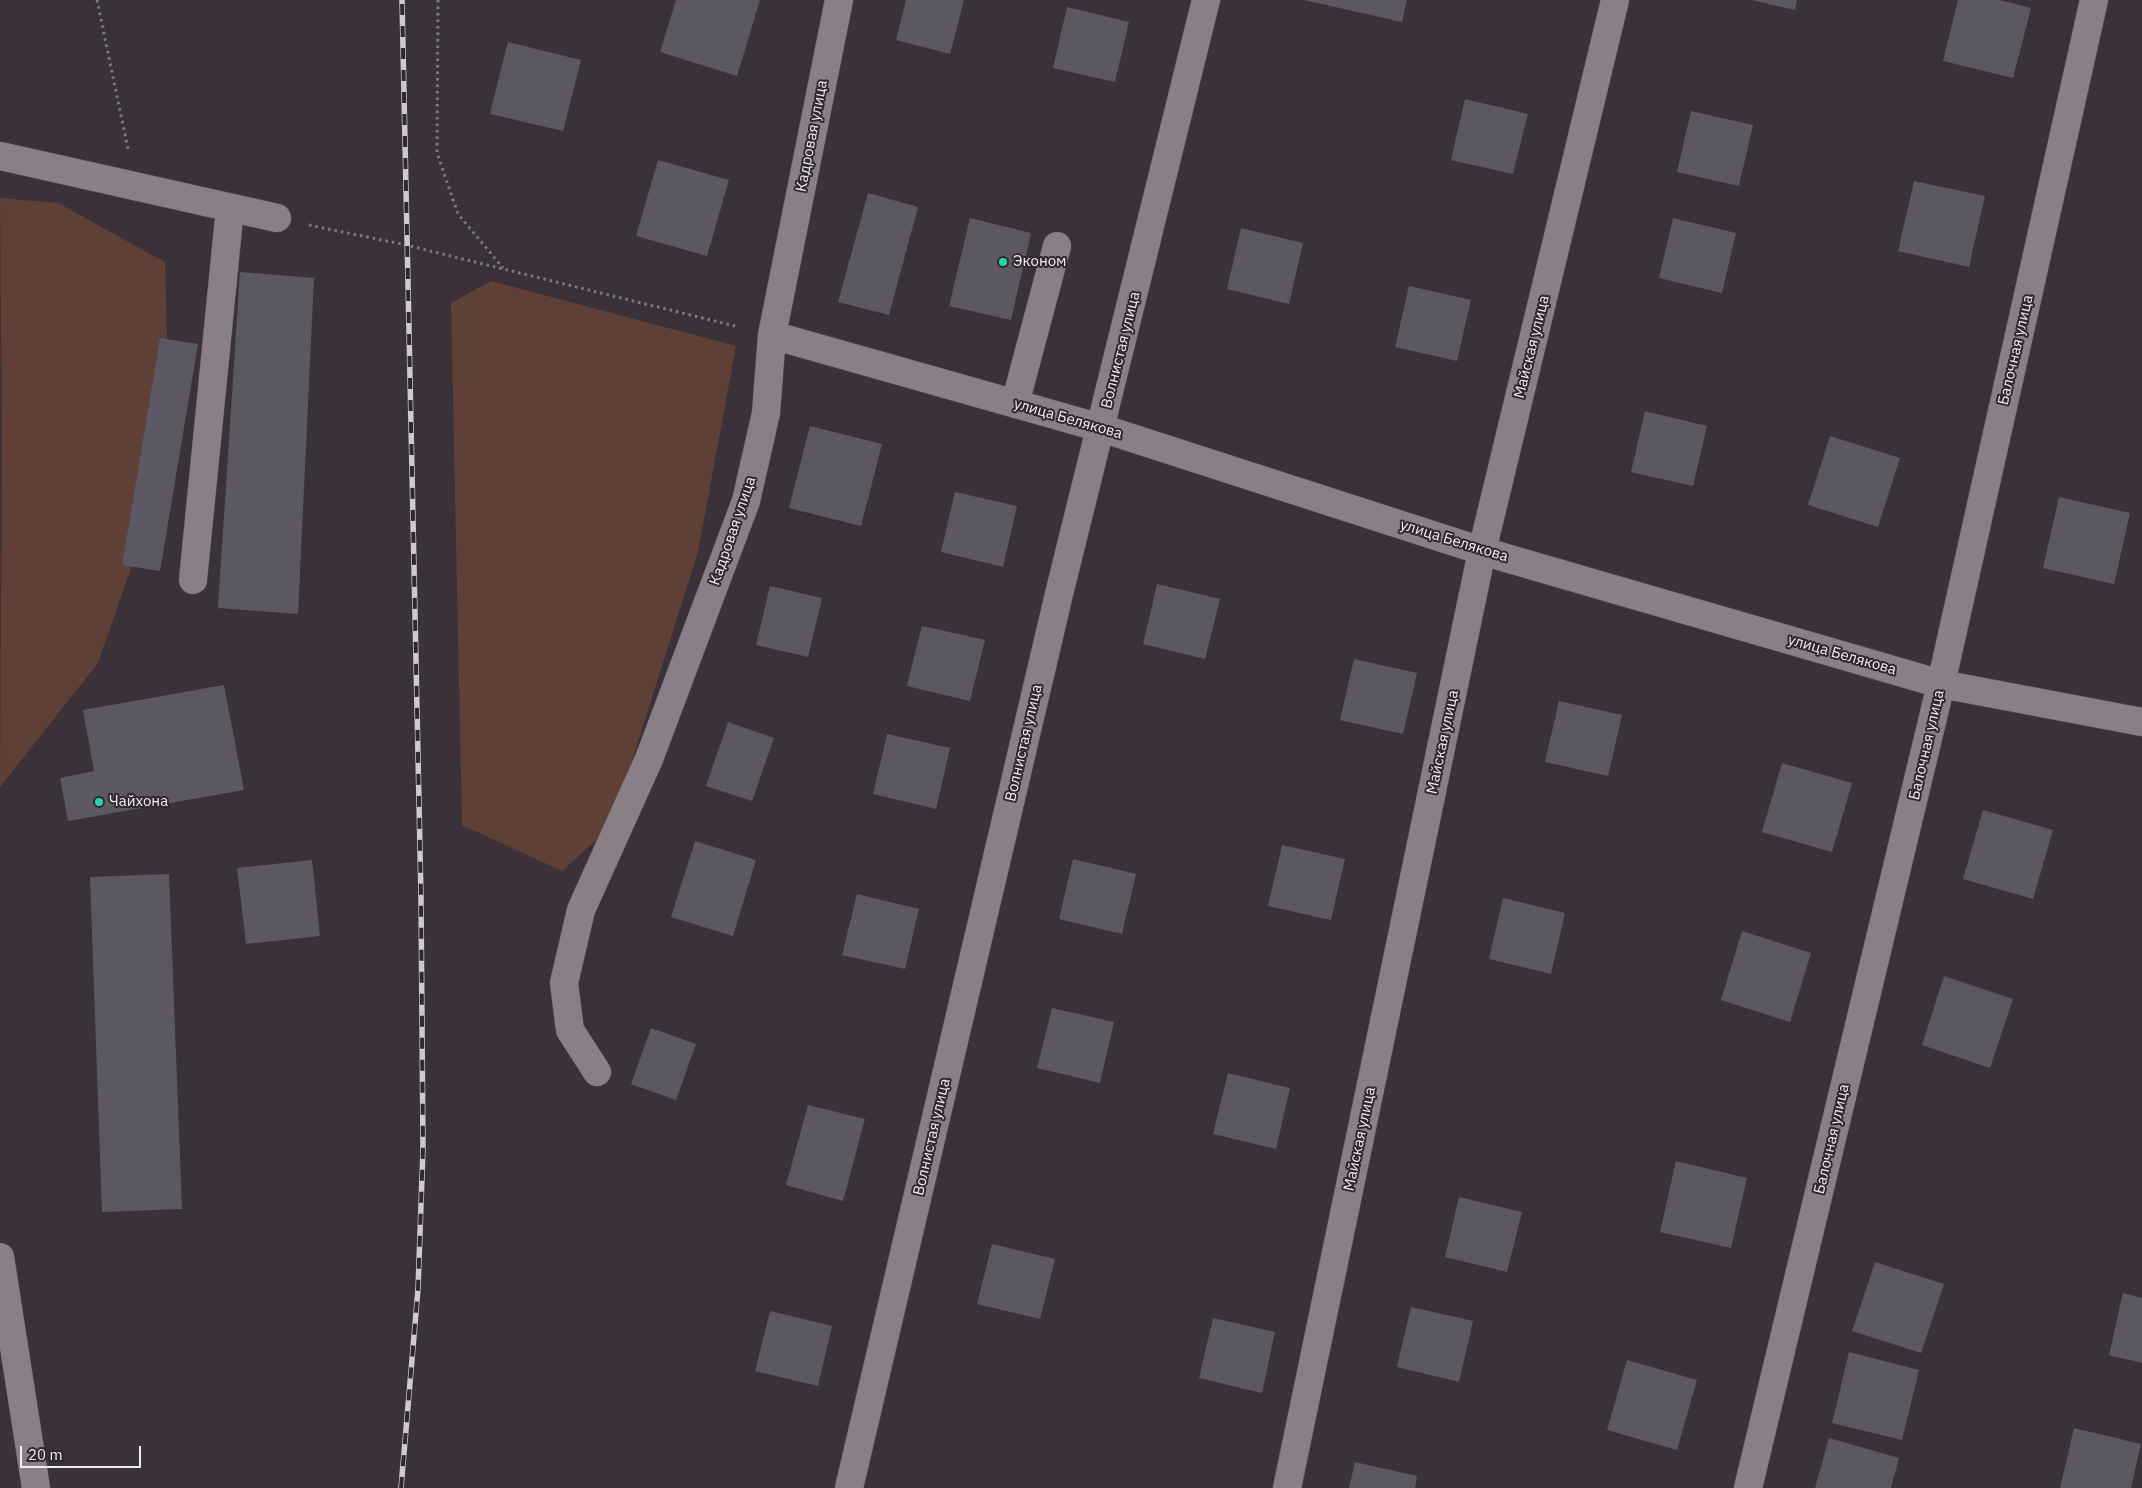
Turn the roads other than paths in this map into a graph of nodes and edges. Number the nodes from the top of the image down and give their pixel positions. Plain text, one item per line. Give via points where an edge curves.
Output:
1 (839, 0) edge
2 (1206, 0) edge
3 (1615, 0) edge
4 (2094, 0) edge
5 (0, 156) edge
6 (230, 208) junction
7 (277, 218) road end
8 (1056, 246) dead end
9 (772, 335) junction
10 (1016, 404) junction
11 (1101, 428) junction
12 (1482, 551) junction
13 (193, 580) dead end
14 (1941, 684) junction
15 (2142, 722) edge
16 (597, 1072) dead end
17 (0, 1256) edge
18 (36, 1488) edge
19 (849, 1488) edge
20 (1287, 1488) edge
21 (1748, 1488) edge

1 - 9 street, Кадровая улица
2 - 11 street, Волнистая улица
3 - 12 street, Майская улица
4 - 14 street, Балочная улица
5 - 6 street
6 - 7 street
6 - 13 street
8 - 10 street
9 - 10 street, улица Белякова
9 - 16 street, Кадровая улица via 766,413 746,501 649,759 581,910 564,983 570,1030
10 - 11 street, улица Белякова
11 - 12 street, улица Белякова
11 - 19 street, Волнистая улица
12 - 14 street, улица Белякова
12 - 20 street, Майская улица
14 - 15 street, улица Белякова
14 - 21 street, Балочная улица
17 - 18 street

